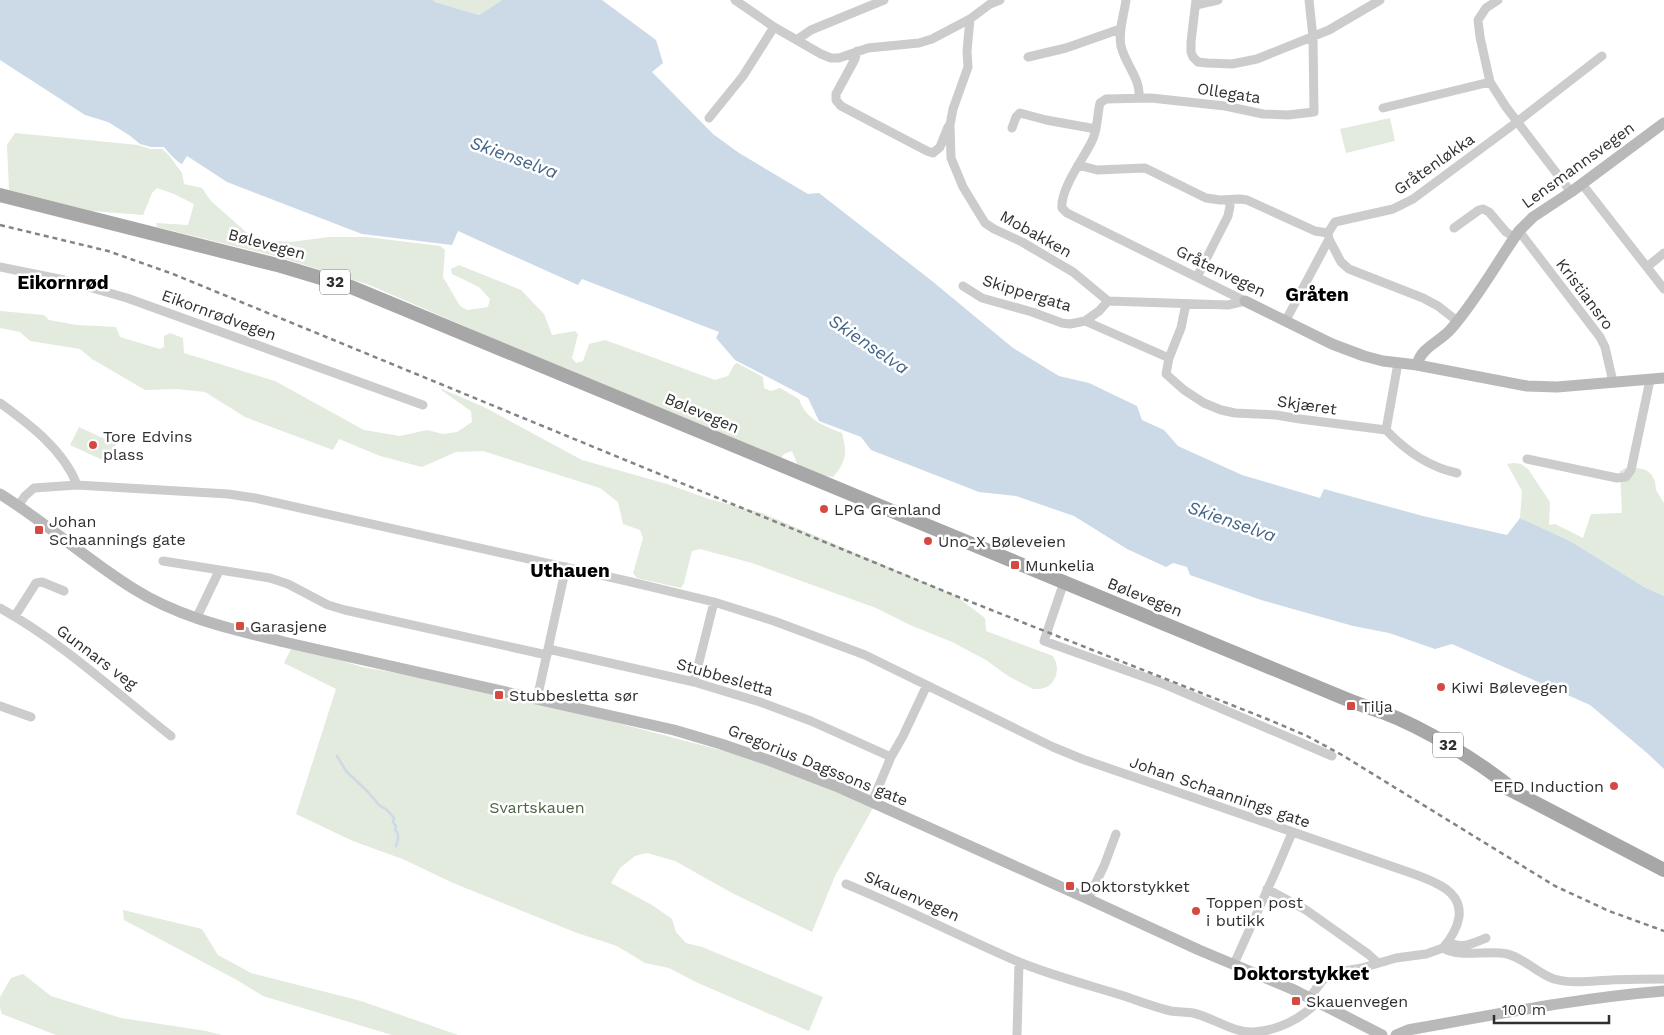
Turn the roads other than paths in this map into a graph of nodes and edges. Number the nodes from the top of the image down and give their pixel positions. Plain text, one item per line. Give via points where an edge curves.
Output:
1 (735, 0) edge
2 (884, 0) edge
3 (1000, 0) edge
4 (1126, 0) edge
5 (1218, 0) edge
6 (1309, 0) edge
7 (1380, 0) edge
8 (1498, 0) edge
9 (990, 2) edge
10 (1196, 3) edge
11 (970, 19) junction
12 (774, 27) junction
13 (1120, 29) junction
14 (1313, 37) junction
15 (798, 39) junction
16 (857, 51) junction
17 (1602, 56) dead end
18 (1028, 57) dead end
19 (1490, 82) junction
20 (1139, 97) junction
21 (1383, 108) dead end
22 (709, 118) dead end
23 (1517, 122) junction
24 (1664, 123) edge
25 (950, 126) junction
26 (1012, 128) dead end
27 (1096, 129) junction
28 (1078, 165) junction
29 (1582, 184) junction
30 (1571, 192) junction
31 (0, 195) edge
32 (1229, 200) junction
33 (1454, 228) dead end
34 (1516, 234) junction
35 (1329, 236) junction
36 (1664, 253) edge
37 (0, 267) edge
38 (1647, 267) junction
39 (1197, 277) junction
40 (963, 286) dead end
41 (1664, 289) edge
42 (1108, 301) junction
43 (1245, 301) junction
44 (1186, 304) junction
45 (1286, 320) junction
46 (1084, 321) junction
47 (1457, 321) junction
48 (1169, 358) junction
49 (1398, 363) junction
50 (1417, 365) junction
51 (1664, 378) edge
52 (1650, 380) junction
53 (1613, 382) junction
54 (0, 403) edge
55 (423, 405) dead end
56 (1386, 430) junction
57 (1527, 459) dead end
58 (1457, 474) dead end
59 (77, 485) junction
60 (0, 494) edge
61 (18, 506) junction
62 (163, 561) dead end
63 (566, 567) junction
64 (219, 570) junction
65 (1064, 582) junction
66 (64, 591) dead end
67 (714, 602) junction
68 (0, 608) edge
69 (15, 616) junction
70 (196, 618) junction
71 (548, 652) junction
72 (694, 682) junction
73 (927, 685) junction
74 (537, 699) junction
75 (0, 706) edge
76 (31, 717) dead end
77 (172, 736) dead end
78 (891, 756) junction
79 (1332, 756) dead end
80 (872, 802) junction
81 (1559, 816) junction
82 (1292, 833) junction
83 (1116, 834) dead end
84 (1664, 870) edge
85 (1664, 878) edge
86 (846, 884) dead end
87 (1267, 889) junction
88 (1088, 898) junction
89 (1486, 938) dead end
90 (1445, 945) junction
91 (1019, 962) junction
92 (1378, 963) junction
93 (1234, 964) junction
94 (1660, 979) edge
95 (1664, 991) edge
96 (1314, 999) junction
97 (1017, 1035) edge
98 (1382, 1035) edge
99 (1396, 1035) edge

1 - 12 street
2 - 15 street via 811,30
3 - 9 street
4 - 13 street
5 - 10 street
6 - 14 street
7 - 14 street
8 - 19 street via 1486,8 1478,20
9 - 11 street
10 - 14 street via 1191,52 1198,62 1232,64 1257,59
11 - 16 street via 919,43
11 - 25 street, Mobakken via 968,67
12 - 15 street
12 - 22 street
13 - 18 street
13 - 20 street via 1121,46 1139,85
14 - 20 street, Ollegata via 1314,112 1264,114 1225,106
15 - 16 street via 831,58
16 - 25 street, Mobakken via 836,97 838,104 933,153 940,147
17 - 23 street, Gråtenløkka
19 - 21 street
19 - 23 street
20 - 27 street, Ollegata via 1102,100
23 - 30 street
23 - 35 street, Gråtenløkka via 1413,200 1393,209 1335,222
24 - 29 street, Lensmannsvegen
25 - 42 street, Mobakken via 956,172 985,223 1073,272
26 - 27 street via 1020,113
27 - 28 street
28 - 32 street via 1097,170 1145,168 1206,198
28 - 39 street, Gråtenvegen via 1063,196 1062,208 1067,213
29 - 30 street, Lensmannsvegen
29 - 38 street
30 - 34 street, Lensmannsvegen via 1533,217
31 - 65 main road, Bølevegen / 32 via 281,266 351,287
32 - 35 street via 1247,200
32 - 39 street via 1228,216
33 - 34 street via 1483,209 1506,232
34 - 47 street, Lensmannsvegen
34 - 53 street, Kristiansro via 1600,337
35 - 45 street, Gråtenløkka
35 - 47 street via 1341,262 1349,269 1423,298
36 - 38 street
37 - 55 street, Eikornrødvegen via 64,280 127,298
38 - 41 street
39 - 43 street, Gråtenvegen
40 - 46 street, Skippergata via 982,298 1062,323
42 - 44 street
42 - 46 street
43 - 44 street via 1228,305
43 - 45 street, Gråtenvegen
44 - 48 street
45 - 49 street, Gråtenvegen via 1350,351
46 - 48 street, Skippergata
47 - 50 street, Lensmannsvegen via 1423,352
48 - 56 street, Skjæret via 1168,377 1204,403 1221,410
49 - 50 street, Gråtenvegen
49 - 56 street
50 - 53 street, Gråtenvegen via 1526,386
51 - 52 street, Gråtenvegen
52 - 53 street, Gråtenvegen
52 - 57 street via 1632,470 1626,477 1617,478
54 - 59 street via 24,420 57,453
56 - 58 street via 1415,456
59 - 61 street, Johan Schaannings gate via 34,488
59 - 63 street, Johan Schaannings gate via 255,498
60 - 61 street, Gregorius Dagssons gate
61 - 70 street, Gregorius Dagssons gate via 134,590
62 - 64 street, Stubbesletta
63 - 67 street, Johan Schaannings gate
63 - 71 street
64 - 70 street
64 - 71 street, Stubbesletta via 270,578 345,610
65 - 79 street via 1044,641 1164,684
65 - 81 main road, Bølevegen / 32 via 1375,711
66 - 69 street via 42,582 36,583
67 - 72 street
67 - 73 street, Johan Schaannings gate via 865,655
68 - 69 street, Gunnars veg
69 - 77 street, Gunnars veg via 73,656
70 - 74 street, Gregorius Dagssons gate via 284,642
71 - 72 street, Stubbesletta
71 - 74 street
72 - 78 street, Stubbesletta via 811,721
73 - 78 street
73 - 82 street, Johan Schaannings gate via 1082,759
74 - 80 street, Gregorius Dagssons gate via 642,722 721,744
75 - 76 street
78 - 80 street
80 - 88 street, Gregorius Dagssons gate
81 - 84 main road, Bølevegen / 32
81 - 85 main road, Bølevegen / 32
82 - 87 street
82 - 90 street, Johan Schaannings gate via 1414,874 1446,890 1455,900 1460,916 1455,932
83 - 88 street
86 - 91 street, Skauenvegen
87 - 92 street via 1306,910
87 - 93 street
88 - 93 street, Gregorius Dagssons gate
89 - 90 street via 1459,946
90 - 92 street, Skauenvegen via 1426,954
90 - 94 street via 1452,952 1508,954 1540,973 1560,980
91 - 96 street, Skauenvegen via 1086,986 1201,1016 1238,1030 1263,1031 1281,1026 1308,1011
91 - 97 street
92 - 96 street, Skauenvegen via 1326,976
93 - 96 street, Gregorius Dagssons gate
95 - 99 street via 1562,1003 1408,1030
96 - 98 street, Gregorius Dagssons gate

